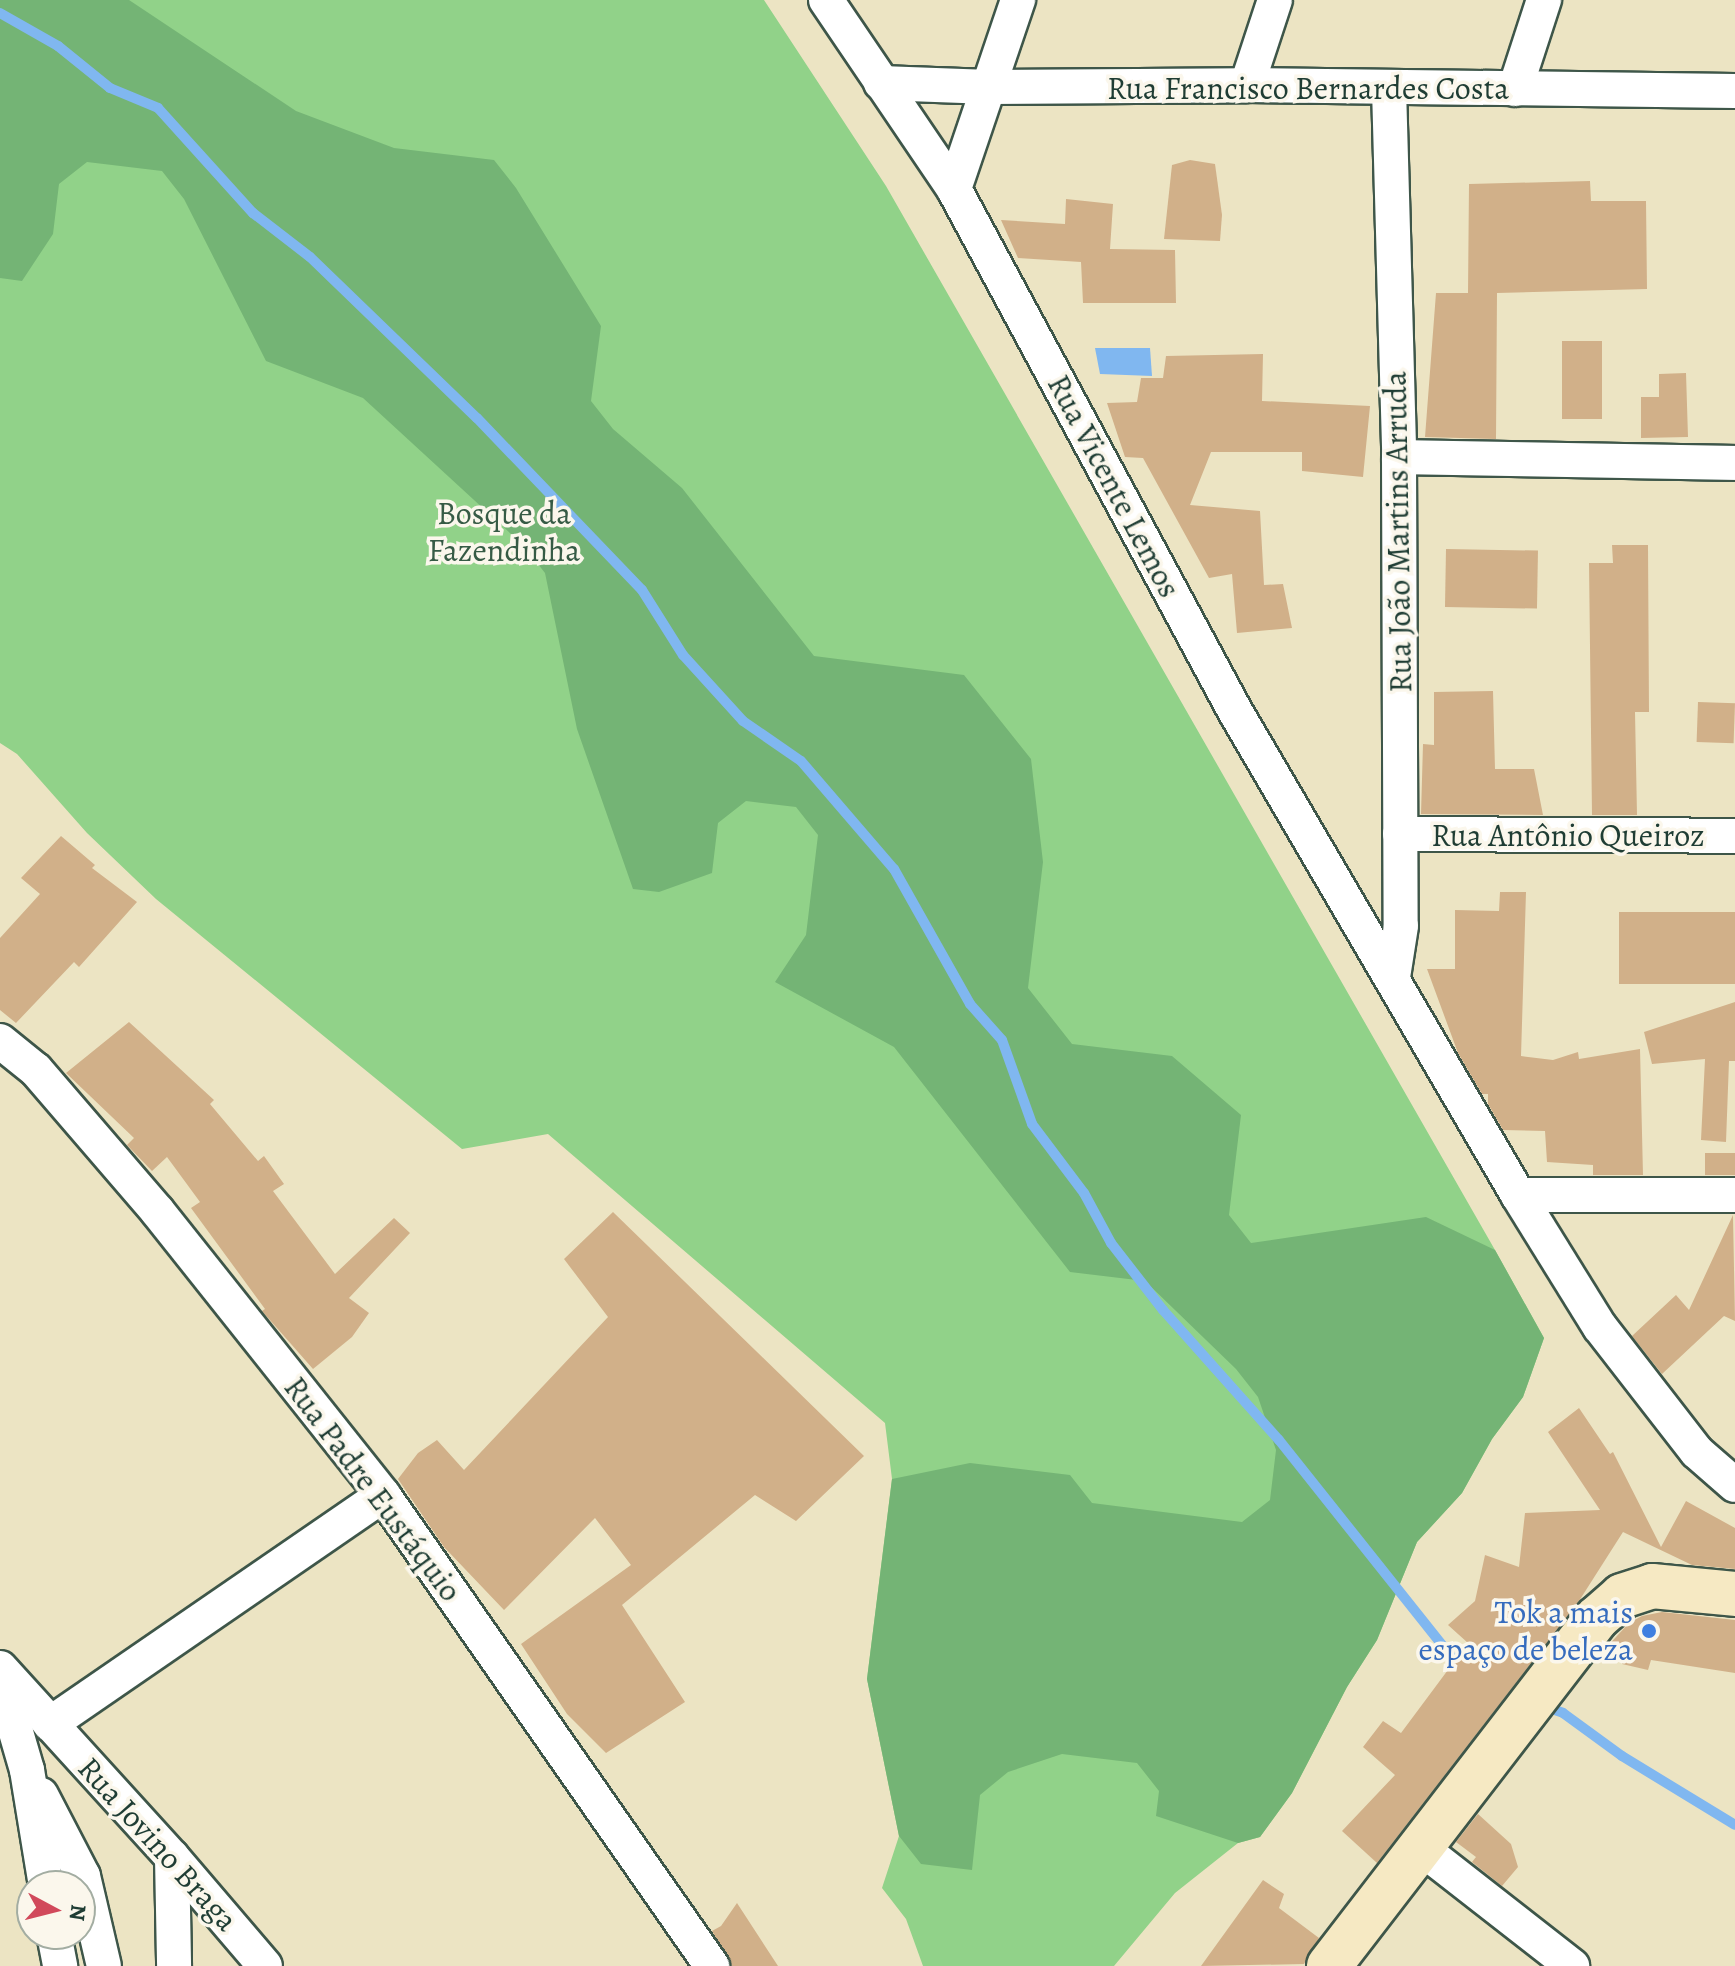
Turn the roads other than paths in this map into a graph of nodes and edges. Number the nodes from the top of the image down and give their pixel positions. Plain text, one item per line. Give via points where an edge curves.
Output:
1 (826, 0) edge
2 (1018, 0) edge
3 (1275, 0) edge
4 (1544, 0) edge
5 (881, 83) junction
6 (1247, 85) junction
7 (990, 87) junction
8 (1389, 88) junction
9 (1515, 89) junction
10 (1735, 91) edge
11 (954, 189) junction
12 (1399, 457) junction
13 (1735, 463) edge
14 (1400, 834) junction
15 (1735, 836) edge
16 (1393, 977) junction
17 (0, 1041) edge
18 (1518, 1195) junction
19 (1735, 1195) edge
20 (1735, 1485) edge
21 (383, 1495) junction
22 (1735, 1594) edge
23 (0, 1668) edge
24 (0, 1677) edge
25 (50, 1724) junction
26 (27, 1770) junction
27 (1421, 1848) junction
28 (172, 1857) junction
29 (43, 1870) edge
30 (104, 1966) edge
31 (174, 1966) edge
32 (265, 1966) edge
33 (712, 1966) edge
34 (1329, 1966) edge
35 (1572, 1966) edge

1 - 5 street, Rua Vicente Lemos
2 - 7 street
3 - 6 street
4 - 9 street
5 - 7 street, Rua Francisco Bernardes Costa
5 - 11 street, Rua Vicente Lemos
6 - 7 street, Rua Francisco Bernardes Costa
6 - 8 street, Rua Francisco Bernardes Costa
7 - 11 street
8 - 9 street, Rua Francisco Bernardes Costa
8 - 12 street, Rua João Martins Arruda
9 - 10 street, Rua Francisco Bernardes Costa
11 - 16 street, Rua Vicente Lemos via 1235,711
12 - 13 street
12 - 14 street, Rua João Martins Arruda
14 - 15 street, Rua Antônio Queiroz
14 - 16 street, Rua João Martins Arruda via 1401,926
16 - 18 street, Rua Vicente Lemos
17 - 21 street, Rua Padre Eustáquio via 36,1070 158,1212
18 - 19 street
18 - 20 street, Rua Vicente Lemos via 1600,1327 1697,1452
21 - 25 street
21 - 33 street, Rua Padre Eustáquio
22 - 27 street via 1652,1586 1622,1596 1547,1679
23 - 25 street, Rua Jovino Braga
24 - 26 street
25 - 28 street, Rua Jovino Braga
26 - 29 street
26 - 30 street via 83,1876
27 - 34 street
27 - 35 street
28 - 31 street
28 - 32 street, Rua Jovino Braga

